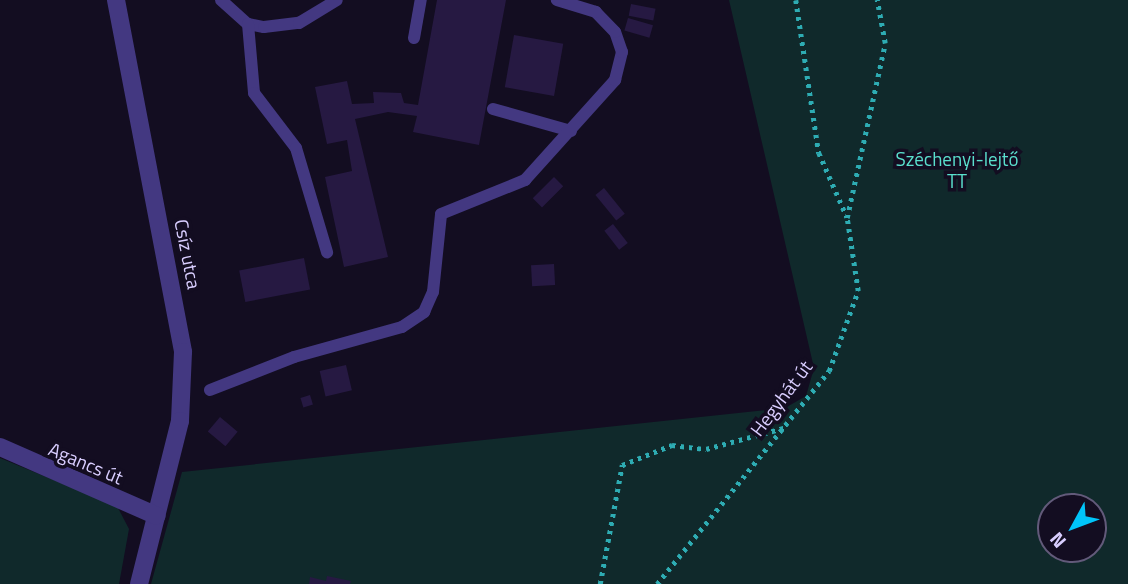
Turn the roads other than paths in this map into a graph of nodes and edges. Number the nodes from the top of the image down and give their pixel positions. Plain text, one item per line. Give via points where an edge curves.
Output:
1 (116, 0) edge
2 (221, 0) edge
3 (337, 0) edge
4 (421, 0) edge
5 (557, 0) edge
6 (248, 24) junction
7 (414, 38) dead end
8 (493, 109) dead end
9 (571, 131) junction
10 (327, 252) dead end
11 (210, 390) dead end
12 (0, 447) edge
13 (157, 516) junction
14 (139, 584) edge

1 - 13 street, Csíz utca via 183,352 180,421
2 - 6 lane
3 - 6 lane via 299,23
4 - 7 lane
5 - 9 lane via 601,17 622,52 615,80
6 - 10 lane via 254,93 296,148
8 - 9 lane
9 - 11 lane via 512,188 457,202 441,214 433,292 415,321
12 - 13 street, Agancs út
13 - 14 street

